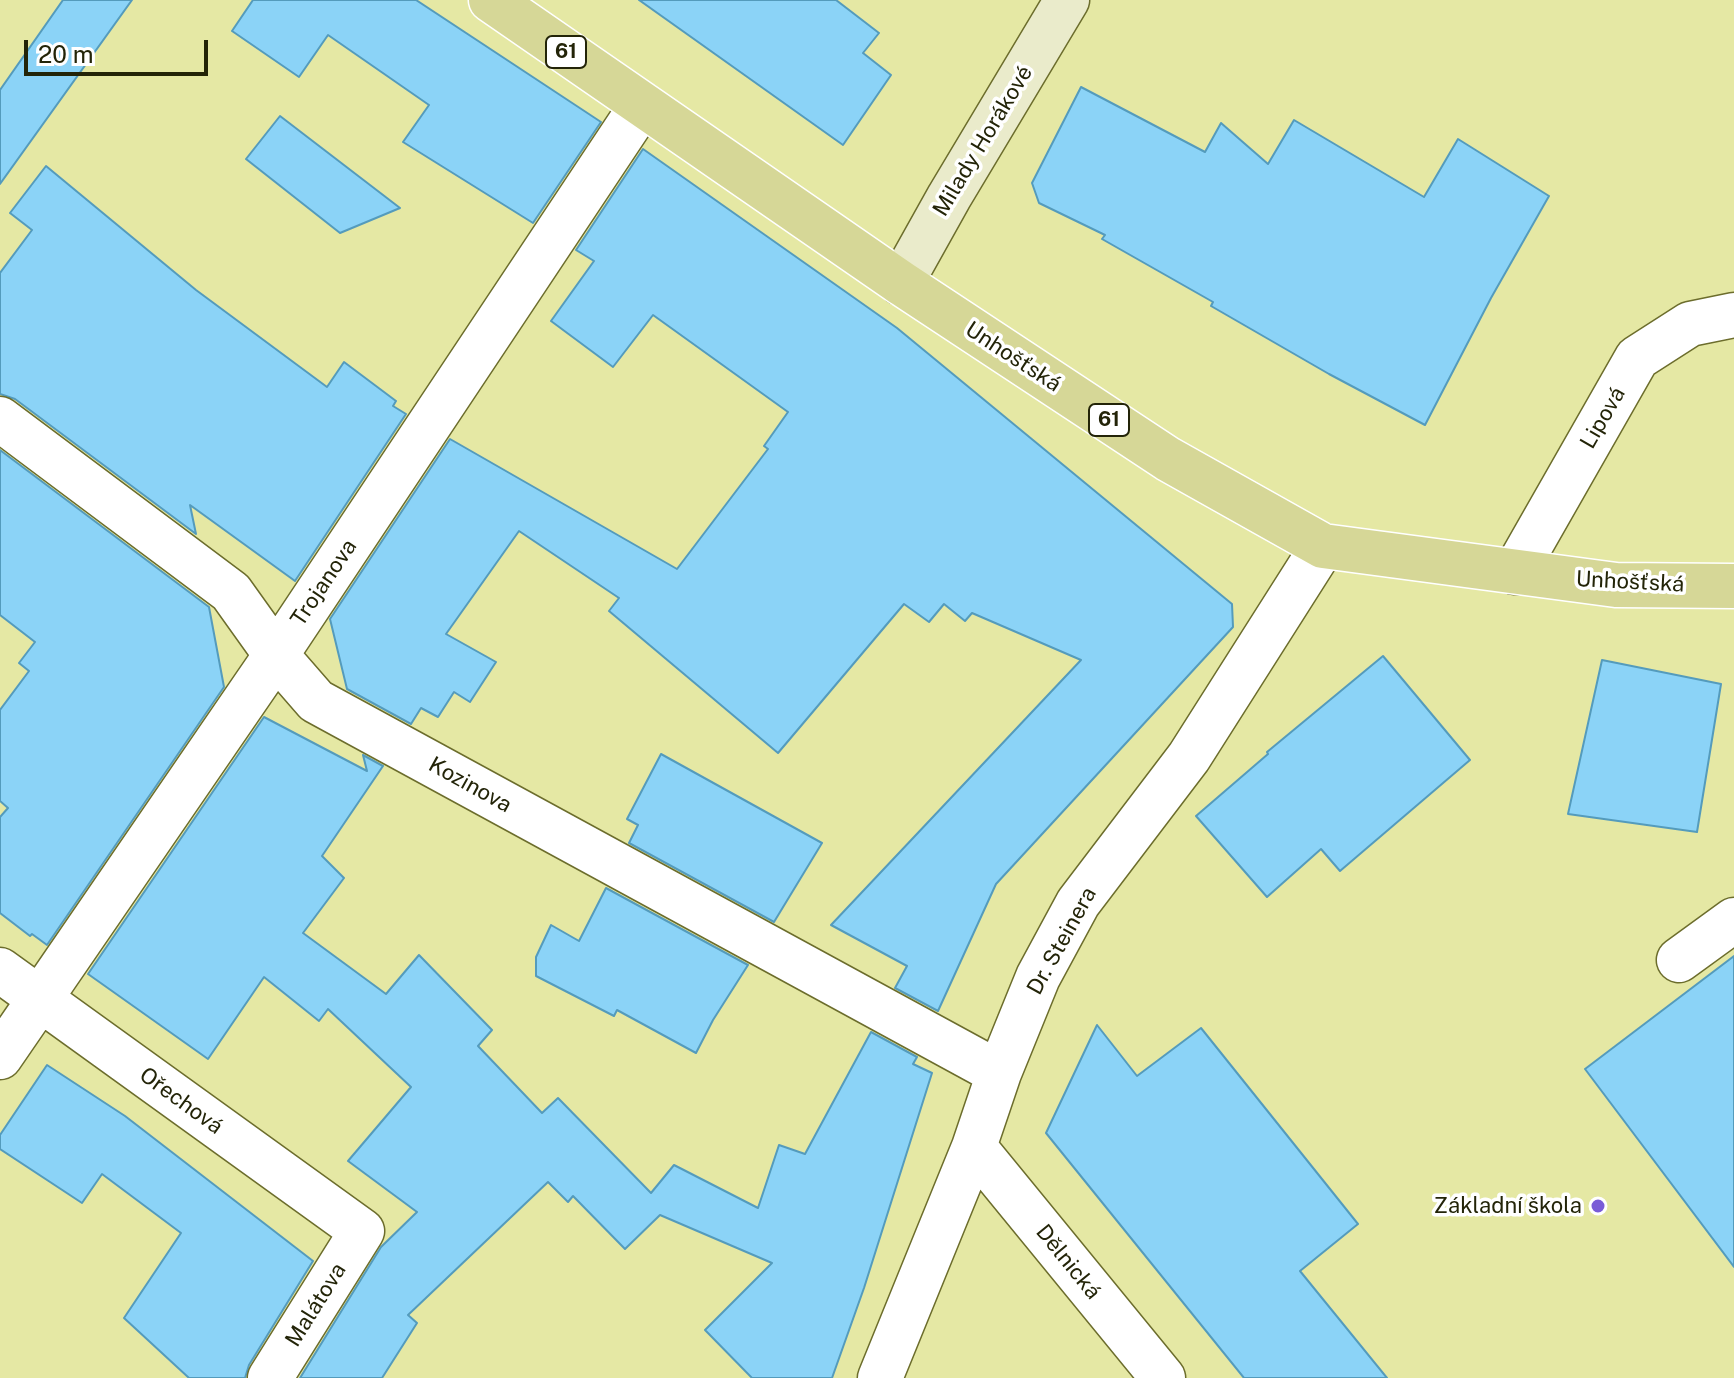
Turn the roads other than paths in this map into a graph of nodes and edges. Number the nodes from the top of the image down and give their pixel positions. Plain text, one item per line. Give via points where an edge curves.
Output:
1 (491, 0) edge
2 (1067, 0) edge
3 (642, 105) junction
4 (901, 283) junction
5 (1734, 315) edge
6 (0, 419) edge
7 (1323, 546) junction
8 (1515, 572) junction
9 (1734, 586) edge
10 (276, 655) junction
11 (1734, 920) edge
12 (1679, 960) dead end
13 (0, 970) edge
14 (39, 999) junction
15 (0, 1057) edge
16 (999, 1073) junction
17 (974, 1147) junction
18 (362, 1231) joint
19 (270, 1378) edge
20 (880, 1378) edge
21 (1163, 1378) edge

1 - 3 main road, Unhošťská / 61
2 - 4 main road, Milady Horákové
3 - 4 main road, Unhošťská / 61
3 - 10 street, Trojanova
4 - 7 main road, Unhošťská / 61 via 1168,459
5 - 8 street, Lipová via 1690,324 1637,358
6 - 10 street, Kozinova via 231,592
7 - 8 main road, Unhošťská / 61
7 - 16 street, Dr. Steinera via 1189,757 1078,903 1038,977
8 - 9 main road, Unhošťská / 61 via 1616,585
10 - 14 street, Trojanova
10 - 16 street, Kozinova via 316,701
11 - 12 street
13 - 14 street, Ořechová
14 - 15 street, Trojanova
14 - 18 street, Ořechová
16 - 17 street, Dr. Steinera
17 - 20 street, Dr. Steinera
17 - 21 street, Dělnická
18 - 19 street, Malátova

